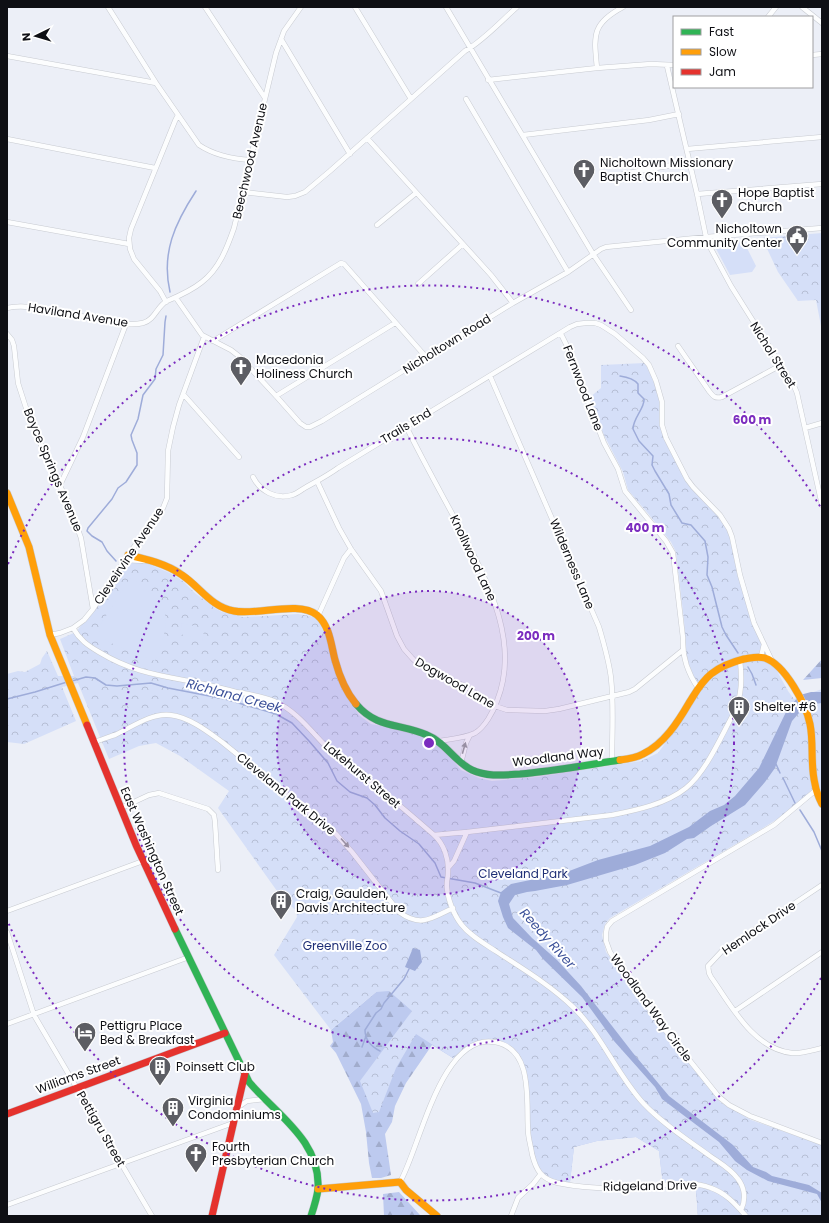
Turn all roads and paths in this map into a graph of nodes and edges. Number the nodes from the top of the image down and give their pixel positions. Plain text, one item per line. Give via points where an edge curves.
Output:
1 (108, 7) edge
2 (205, 7) edge
3 (301, 7) edge
4 (355, 7) edge
5 (446, 7) edge
6 (517, 7) edge
7 (622, 7) edge
8 (776, 7) edge
9 (802, 7) edge
10 (769, 16) edge
11 (822, 23) edge
12 (281, 39) junction
13 (470, 48) junction
14 (7, 56) edge
15 (673, 65) edge
16 (666, 66) junction
17 (597, 68) junction
18 (488, 80) junction
19 (156, 83) junction
20 (265, 98) junction
21 (410, 99) junction
22 (466, 100) dead end
23 (679, 114) junction
24 (178, 115) junction
25 (522, 135) junction
26 (822, 137) edge
27 (368, 138) junction
28 (7, 139) edge
29 (687, 149) junction
30 (350, 154) junction
31 (251, 160) junction
32 (689, 162) junction
33 (155, 168) junction
34 (623, 174) dead end
35 (822, 184) edge
36 (244, 192) junction
37 (416, 192) junction
38 (697, 194) junction
39 (7, 222) edge
40 (378, 225) dead end
41 (822, 228) edge
42 (706, 237) junction
43 (129, 244) junction
44 (463, 244) junction
45 (593, 254) junction
46 (568, 272) junction
47 (418, 284) dead end
48 (176, 298) junction
49 (166, 302) junction
50 (513, 303) junction
51 (7, 308) edge
52 (630, 310) dead end
53 (395, 322) junction
54 (126, 324) junction
55 (7, 334) edge
56 (561, 334) junction
57 (204, 337) junction
58 (213, 340) junction
59 (678, 346) dead end
60 (426, 357) junction
61 (781, 365) junction
62 (490, 376) junction
63 (183, 394) junction
64 (276, 396) junction
65 (822, 423) edge
66 (406, 426) junction
67 (805, 428) junction
68 (239, 457) dead end
69 (253, 477) dead end
70 (317, 481) junction
71 (60, 485) junction
72 (7, 493) edge
73 (822, 506) edge
74 (351, 549) junction
75 (126, 558) junction
76 (93, 609) junction
77 (318, 616) junction
78 (73, 628) junction
79 (50, 635) junction
80 (764, 644) junction
81 (683, 650) junction
82 (761, 657) junction
83 (740, 660) junction
84 (773, 662) junction
85 (698, 688) junction
86 (612, 697) junction
87 (496, 706) junction
88 (470, 735) junction
89 (439, 741) junction
90 (94, 742) junction
91 (612, 762) junction
92 (461, 763) junction
93 (816, 790) junction
94 (822, 804) edge
95 (121, 808) junction
96 (467, 832) junction
97 (434, 835) junction
98 (143, 861) junction
99 (218, 870) dead end
100 (448, 871) junction
101 (822, 884) edge
102 (453, 908) junction
103 (7, 911) edge
104 (7, 932) edge
105 (822, 952) edge
106 (189, 957) junction
107 (735, 1011) junction
108 (34, 1014) junction
109 (7, 1024) edge
110 (225, 1033) junction
111 (822, 1048) edge
112 (245, 1073) junction
113 (77, 1087) junction
114 (264, 1099) junction
115 (237, 1108) junction
116 (7, 1114) edge
117 (234, 1122) junction
118 (822, 1143) edge
119 (121, 1164) junction
120 (540, 1175) junction
121 (400, 1182) junction
122 (318, 1189) junction
123 (7, 1205) edge
124 (741, 1210) junction
125 (152, 1216) edge
126 (212, 1216) edge
127 (311, 1216) edge
128 (437, 1216) edge
129 (511, 1216) edge
130 (746, 1216) edge

1 - 19 street
2 - 20 street
3 - 12 street, Beechwood Avenue
4 - 21 street
5 - 13 street
6 - 13 street
7 - 17 street via 605,20 596,32
8 - 10 street
9 - 11 street
12 - 20 street, Beechwood Avenue
12 - 30 street
13 - 18 street
13 - 21 street
14 - 19 street
15 - 16 street
16 - 17 street via 651,64
16 - 23 street, Nichol Street
17 - 18 street
18 - 25 street
19 - 24 street
20 - 31 street, Beechwood Avenue
21 - 27 street
22 - 46 street
23 - 25 street
23 - 29 street, Nichol Street
24 - 31 street via 203,148 240,160
24 - 33 street
25 - 45 street
26 - 29 street
27 - 30 street
27 - 37 street
28 - 33 street
29 - 32 street, Nichol Street
30 - 36 street via 308,189 295,196
31 - 36 street, Beechwood Avenue
32 - 34 street
32 - 38 street, Nichol Street
33 - 43 street via 131,228
35 - 38 street
36 - 48 street, Beechwood Avenue via 234,228 218,263 202,283
37 - 40 street
37 - 44 street
38 - 42 street, Nichol Street
39 - 43 street
41 - 42 street, Nicholtown Road
42 - 45 street, Nicholtown Road via 611,246
42 - 61 street, Nichol Street via 731,286
43 - 49 street via 134,259
44 - 47 street
44 - 50 street
45 - 46 street, Nicholtown Road
45 - 52 street
46 - 50 street, Nicholtown Road
48 - 49 street, Haviland Avenue
48 - 57 street
49 - 54 street, Haviland Avenue via 148,321
50 - 60 street, Nicholtown Road
51 - 54 street, Haviland Avenue via 31,307
53 - 58 street via 341,263
53 - 60 street
53 - 64 street
54 - 71 street via 83,437
55 - 71 street, Boyce Springs Avenue via 14,346 18,383 27,411
56 - 62 street, Trails End
56 - 80 street, Fernwood Lane via 577,324 601,325 615,334 649,365 662,402 662,425 666,438 693,488 720,515 729,529 754,623
56 - 81 street, Fernwood Lane via 625,491 673,553
57 - 58 street
57 - 63 street, Cleveirvine Avenue
58 - 64 street via 240,357
59 - 61 street via 709,391 717,398
60 - 64 street, Nicholtown Road via 314,426 306,427 300,423
61 - 67 street, Nichol Street via 796,393
62 - 66 street, Trails End
62 - 86 street, Wilderness Lane via 599,628 608,664
63 - 68 street
63 - 75 street, Cleveirvine Avenue via 170,442 167,498 163,508
65 - 67 street
66 - 70 street, Trails End
66 - 87 street, Knollwood Lane via 493,597 506,655 505,671
67 - 73 street, Nichol Street
69 - 70 street, Trails End via 262,489 278,496 292,495
70 - 74 street, Dogwood Lane
71 - 76 street, Boyce Springs Avenue via 81,538
72 - 79 street, East Washington Street via 29,548
74 - 77 street via 344,558
74 - 87 street, Dogwood Lane via 381,591 396,636 412,658 434,673 465,686
75 - 76 street, Cleveirvine Avenue
75 - 77 street via 142,558 174,570 212,601 230,611 241,613 301,610
76 - 78 street, Cleveirvine Avenue
77 - 89 street, Woodland Way via 330,638 344,683 363,712 374,720 416,730
78 - 79 street, Cleveirvine Avenue
78 - 97 street, Lakehurst Street via 87,645 131,668 272,700 280,704 302,720 336,757
79 - 90 street, East Washington Street
80 - 82 street
80 - 84 street, Fernwood Lane
81 - 85 street, Fernwood Lane via 690,675
81 - 86 street, Dogwood Lane via 635,689
82 - 83 street, Woodland Way
82 - 84 street
83 - 85 street, Woodland Way via 714,672
83 - 96 street via 742,684 739,702 700,773 680,792 660,802 612,816
84 - 93 street via 784,673 797,694 810,724 812,771
85 - 91 street, Woodland Way via 668,735 655,747 640,756
86 - 87 street, Dogwood Lane via 545,711 507,710
86 - 91 street, Wilderness Lane
87 - 88 street, Knollwood Lane via 488,720
88 - 89 street, Knollwood Lane
92 -> 88 street
89 - 92 street, Woodland Way
90 - 95 street, East Washington Street
90 -> 102 street, Cleveland Park Drive via 165,715 176,716 195,724 217,738 328,826 344,842 399,912 409,918 425,921
91 - 92 street, Woodland Way via 537,773 495,775 474,771
93 - 94 street
93 - 118 street, Woodland Way Circle via 774,825 612,921 607,927 606,937 610,952 624,975 719,1097 750,1116
95 - 98 street, East Washington Street
95 - 99 street via 159,793 208,809 214,815
96 - 97 street
96 - 100 street
97 - 100 street, Lakehurst Street via 445,852
98 - 103 street
98 - 106 street, East Washington Street
100 - 102 street via 448,894
101 - 107 street, Hemlock Drive via 722,951 708,966 711,977
102 - 124 street via 461,924 472,934 548,986 572,1006 586,1021 631,1088 647,1107 734,1174 743,1190 744,1204
104 - 108 street, Pettigru Street
105 - 107 street
106 - 108 street
106 - 110 street, East Washington Street
107 - 111 street, Hemlock Drive via 754,1035 767,1045 791,1053
108 - 109 street
108 - 113 street, Pettigru Street
110 - 112 street, East Washington Street
110 - 113 street, Williams Street
112 - 114 street, East Washington Street
112 - 115 street
113 - 116 street, Williams Street
113 - 119 street, Pettigru Street
114 - 115 street via 247,1101
114 - 122 street, East Washington Street via 304,1138 316,1167
115 - 117 street
117 - 119 street
117 - 126 street
119 - 123 street
119 - 125 street, Pettigru Street
120 - 121 street via 528,1133 522,1065 509,1048 498,1042 485,1042 474,1044 462,1053 446,1073
120 - 124 street, Ridgeland Drive via 553,1182 593,1187 634,1188 687,1184 705,1186 723,1194
120 - 129 street via 518,1198
121 - 122 street
121 - 128 street
122 - 127 street, East Washington Street
124 - 130 street, Ridgeland Drive

